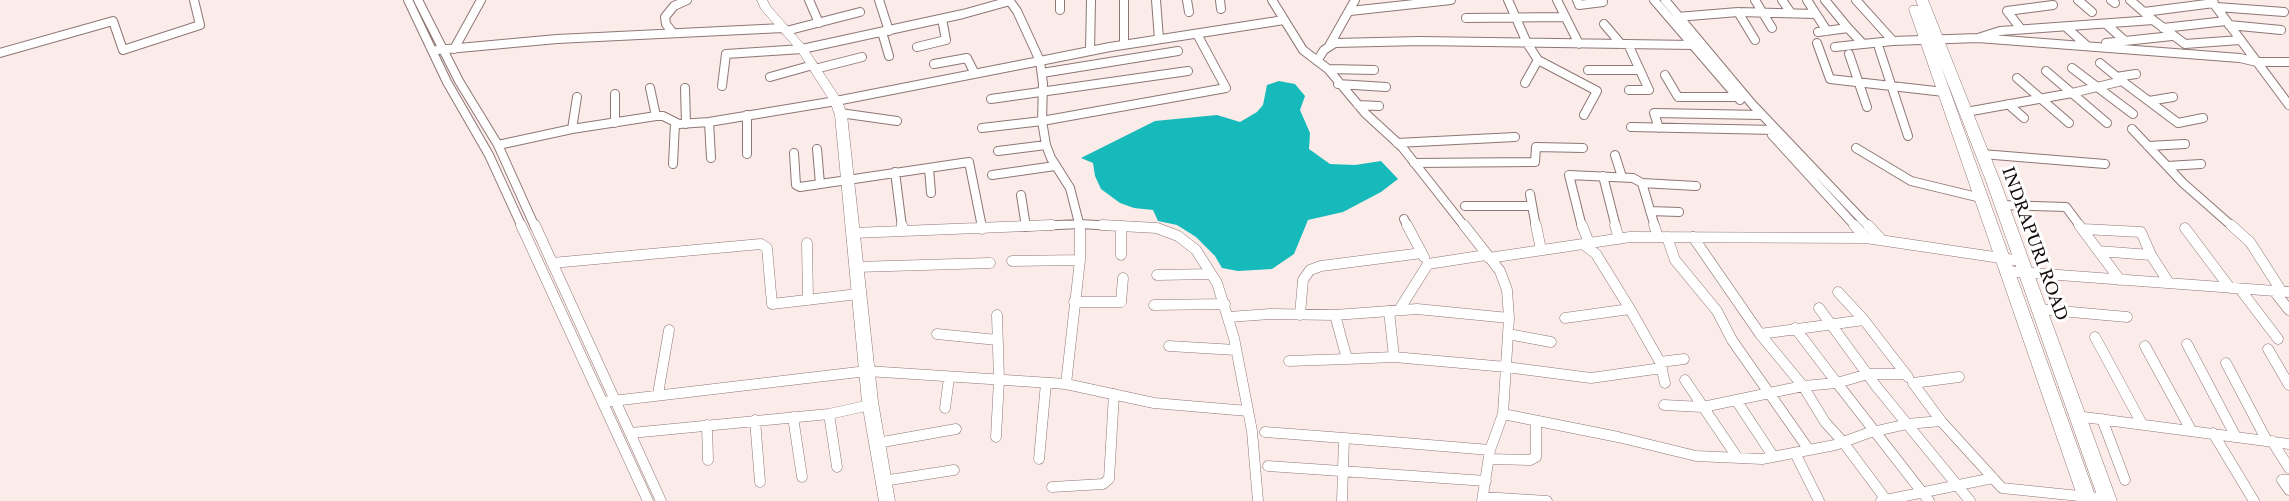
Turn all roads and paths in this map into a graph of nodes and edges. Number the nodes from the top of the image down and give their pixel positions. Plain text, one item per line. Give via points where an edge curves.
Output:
1 (205, 0) edge
2 (408, 0) edge
3 (418, 0) edge
4 (481, 0) edge
5 (687, 0) edge
6 (762, 0) edge
7 (809, 0) edge
8 (879, 0) edge
9 (1010, 0) edge
10 (1060, 0) edge
11 (1091, 0) edge
12 (1124, 0) edge
13 (1156, 0) edge
14 (1187, 0) edge
15 (1272, 0) edge
16 (1355, 0) edge
17 (1445, 0) edge
18 (1451, 0) edge
19 (1508, 0) edge
20 (1557, 0) edge
21 (1576, 0) edge
22 (1659, 0) edge
23 (1755, 0) edge
24 (1782, 0) edge
25 (1808, 0) edge
26 (1825, 0) edge
27 (1856, 0) edge
28 (1912, 0) edge
29 (1922, 0) edge
30 (2078, 0) edge
31 (2130, 0) edge
32 (194, 1) edge
33 (1603, 2) dead end
34 (1410, 3) edge
35 (2214, 3) edge
36 (2053, 5) dead end
37 (1060, 10) dead end
38 (1350, 11) junction
39 (860, 12) dead end
40 (1189, 12) dead end
41 (1738, 12) junction
42 (1762, 12) junction
43 (2092, 12) dead end
44 (2144, 12) junction
45 (2284, 12) dead end
46 (1791, 13) junction
47 (1816, 14) junction
48 (1565, 17) junction
49 (1675, 17) junction
50 (1466, 18) dead end
51 (1517, 18) junction
52 (942, 19) junction
53 (1284, 20) junction
54 (2154, 20) junction
55 (819, 23) junction
56 (2228, 23) junction
57 (1604, 24) dead end
58 (2106, 24) junction
59 (2066, 27) junction
60 (1772, 28) dead end
61 (1848, 28) junction
62 (2163, 28) junction
63 (2021, 29) junction
64 (784, 30) junction
65 (2281, 30) dead end
66 (1827, 31) junction
67 (885, 32) junction
68 (1818, 32) dead end
69 (673, 33) junction
70 (1197, 34) junction
71 (2172, 36) junction
72 (1978, 38) junction
73 (1159, 39) junction
74 (1755, 40) dead end
75 (1933, 40) junction
76 (2124, 40) junction
77 (2240, 40) junction
78 (1893, 41) junction
79 (1817, 42) dead end
80 (1527, 43) junction
81 (1125, 44) junction
82 (1579, 44) junction
83 (1624, 44) junction
84 (1863, 44) junction
85 (1693, 45) junction
86 (2085, 45) junction
87 (1329, 46) junction
88 (917, 47) dead end
89 (1834, 47) dead end
90 (454, 48) junction
91 (1879, 48) dead end
92 (443, 49) junction
93 (802, 49) junction
94 (432, 51) junction
95 (1090, 51) junction
96 (1179, 51) dead end
97 (0, 54) edge
98 (1849, 54) dead end
99 (889, 56) dead end
100 (862, 57) dead end
101 (2289, 57) edge
102 (2255, 59) junction
103 (1538, 60) junction
104 (1040, 61) junction
105 (1317, 61) junction
106 (2289, 62) edge
107 (2100, 63) dead end
108 (934, 64) dead end
109 (814, 67) junction
110 (2073, 68) dead end
111 (1328, 69) junction
112 (1588, 69) dead end
113 (1188, 70) dead end
114 (1374, 70) dead end
115 (1640, 70) junction
116 (2046, 71) dead end
117 (974, 72) junction
118 (1042, 73) junction
119 (2136, 74) dead end
120 (1665, 75) dead end
121 (770, 77) dead end
122 (2017, 78) dead end
123 (2119, 79) junction
124 (1859, 82) junction
125 (1525, 83) dead end
126 (1338, 84) junction
127 (722, 86) dead end
128 (1892, 86) junction
129 (1386, 87) dead end
130 (2098, 87) junction
131 (650, 88) dead end
132 (685, 88) dead end
133 (1629, 90) dead end
134 (1944, 92) junction
135 (1043, 93) junction
136 (2072, 93) junction
137 (2285, 93) edge
138 (615, 94) dead end
139 (1737, 97) junction
140 (2173, 97) dead end
141 (577, 98) dead end
142 (991, 99) dead end
143 (2041, 99) junction
144 (2150, 101) junction
145 (2008, 104) junction
146 (1358, 105) junction
147 (2289, 105) edge
148 (1379, 106) dead end
149 (838, 107) junction
150 (1867, 107) dead end
151 (1966, 112) junction
152 (2133, 114) dead end
153 (747, 115) junction
154 (1584, 115) dead end
155 (1758, 115) junction
156 (656, 116) junction
157 (2024, 118) dead end
158 (2203, 118) dead end
159 (897, 121) dead end
160 (1042, 121) junction
161 (709, 122) junction
162 (615, 123) junction
163 (675, 123) junction
164 (2070, 123) dead end
165 (2107, 123) dead end
166 (686, 124) junction
167 (1631, 127) dead end
168 (982, 128) dead end
169 (1659, 128) junction
170 (572, 129) junction
171 (2133, 129) dead end
172 (1772, 130) junction
173 (1908, 136) dead end
174 (1515, 137) dead end
175 (1397, 143) junction
176 (2185, 144) dead end
177 (498, 145) junction
178 (1046, 145) junction
179 (2148, 146) junction
180 (1583, 148) dead end
181 (1856, 148) dead end
182 (817, 150) dead end
183 (998, 151) dead end
184 (794, 153) dead end
185 (747, 154) dead end
186 (1982, 154) junction
187 (1615, 155) dead end
188 (711, 158) dead end
189 (1414, 163) junction
190 (673, 164) dead end
191 (2201, 164) dead end
192 (2105, 165) dead end
193 (1055, 166) junction
194 (2167, 166) junction
195 (929, 168) junction
196 (509, 171) junction
197 (895, 172) junction
198 (498, 175) junction
199 (992, 175) dead end
200 (1603, 176) junction
201 (1622, 177) junction
202 (848, 179) junction
203 (1642, 183) junction
204 (820, 184) junction
205 (1696, 186) dead end
206 (931, 193) dead end
207 (1530, 194) dead end
208 (1021, 195) dead end
209 (1981, 198) junction
210 (2001, 205) junction
211 (1465, 206) dead end
212 (1532, 206) junction
213 (1650, 210) junction
214 (1679, 212) dead end
215 (1404, 219) dead end
216 (1080, 224) junction
217 (1121, 226) junction
218 (1026, 227) junction
219 (982, 228) junction
220 (2185, 228) dead end
221 (2083, 229) junction
222 (903, 231) junction
223 (852, 233) junction
224 (1663, 237) junction
225 (1693, 237) junction
226 (1866, 238) junction
227 (1880, 238) junction
228 (1619, 239) junction
229 (807, 243) dead end
230 (1586, 244) junction
231 (1541, 250) junction
232 (2098, 251) junction
233 (1422, 253) junction
234 (1121, 255) dead end
235 (2151, 255) junction
236 (1487, 256) junction
237 (1080, 260) junction
238 (1011, 261) dead end
239 (552, 263) junction
240 (990, 263) dead end
241 (1428, 264) junction
242 (2003, 264) junction
243 (856, 267) junction
244 (2023, 267) junction
245 (1211, 274) junction
246 (1157, 275) dead end
247 (1123, 278) dead end
248 (2120, 279) junction
249 (2169, 283) junction
250 (2235, 288) junction
251 (1838, 292) dead end
252 (2282, 292) edge
253 (858, 294) junction
254 (808, 300) junction
255 (1074, 302) junction
256 (1225, 304) junction
257 (1154, 305) dead end
258 (1819, 308) dead end
259 (1630, 309) junction
260 (2038, 309) junction
261 (1394, 310) junction
262 (2289, 310) edge
263 (997, 315) dead end
264 (1300, 315) junction
265 (1335, 315) junction
266 (2127, 316) dead end
267 (1229, 317) junction
268 (1509, 318) junction
269 (1565, 318) dead end
270 (1864, 320) junction
271 (1833, 326) junction
272 (1796, 328) junction
273 (669, 330) dead end
274 (937, 334) dead end
275 (1508, 334) junction
276 (1761, 334) junction
277 (2095, 337) dead end
278 (2278, 339) dead end
279 (997, 340) junction
280 (1551, 342) dead end
281 (2187, 344) dead end
282 (1169, 346) dead end
283 (2145, 346) dead end
284 (2268, 349) dead end
285 (1236, 350) junction
286 (1394, 357) junction
287 (1347, 359) junction
288 (1684, 360) dead end
289 (1289, 361) dead end
290 (2226, 363) dead end
291 (1661, 365) junction
292 (1506, 367) junction
293 (867, 371) junction
294 (1868, 374) junction
295 (1906, 374) junction
296 (1959, 377) dead end
297 (949, 378) junction
298 (999, 380) junction
299 (1685, 380) dead end
300 (1838, 382) junction
301 (1046, 383) junction
302 (1665, 383) dead end
303 (1913, 383) junction
304 (1066, 384) junction
305 (2289, 385) edge
306 (1803, 386) junction
307 (1770, 393) junction
308 (658, 394) junction
309 (1114, 394) junction
310 (616, 399) junction
311 (1736, 400) junction
312 (604, 402) junction
313 (870, 405) junction
314 (1664, 405) dead end
315 (1702, 407) junction
316 (945, 408) dead end
317 (1248, 411) junction
318 (829, 414) junction
319 (1503, 414) junction
320 (2076, 416) junction
321 (793, 417) junction
322 (2102, 419) junction
323 (755, 420) junction
324 (1941, 421) junction
325 (1536, 422) junction
326 (1906, 424) junction
327 (2142, 424) junction
328 (707, 425) junction
329 (956, 429) dead end
330 (2191, 430) junction
331 (1265, 432) dead end
332 (1873, 432) junction
333 (631, 433) junction
334 (2213, 434) junction
335 (996, 437) dead end
336 (2236, 437) junction
337 (1344, 438) junction
338 (2270, 441) junction
339 (1843, 442) junction
340 (877, 443) junction
341 (2289, 444) edge
342 (1809, 450) junction
343 (1795, 453) junction
344 (1490, 455) junction
345 (1773, 456) junction
346 (1737, 458) junction
347 (1039, 459) dead end
348 (708, 460) dead end
349 (1268, 466) dead end
350 (837, 467) dead end
351 (2289, 468) edge
352 (954, 470) dead end
353 (1344, 471) junction
354 (802, 477) dead end
355 (1993, 478) junction
356 (2125, 480) dead end
357 (2289, 480) edge
358 (883, 481) junction
359 (1486, 481) junction
360 (760, 482) dead end
361 (1957, 485) junction
362 (1052, 487) dead end
363 (2289, 490) edge
364 (1926, 497) edge
365 (1482, 499) edge
366 (2087, 499) edge
367 (2108, 500) edge
368 (648, 501) edge
369 (661, 501) edge
370 (887, 501) edge
371 (1258, 501) edge
372 (1342, 501) edge
373 (1547, 501) edge
374 (1819, 501) edge
375 (1884, 501) edge
376 (1970, 501) edge
377 (2254, 501) edge

1 - 32 street
2 - 94 street
3 - 92 street
4 - 90 street
5 - 69 street via 674,6 665,17
6 - 64 street
7 - 55 street
8 - 67 street
9 - 52 street
9 - 104 street
10 - 37 street
11 - 95 street
12 - 81 street
13 - 73 street
14 - 40 street
15 - 53 street
16 - 38 street
17 - 18 street
17 - 34 street
19 - 51 street
20 - 48 street
21 - 33 street via 1579,5
22 - 49 street
23 - 42 street
24 - 46 street
25 - 47 street
26 - 61 street
27 - 78 street
28 - 75 main road, INDRAPURI ROAD
29 - 75 main road, INDRAPURI ROAD
30 - 43 street
31 - 44 street
32 - 97 street via 200,25 123,50 113,21
34 - 38 street
35 - 44 street
35 - 45 street
35 - 56 street
36 - 63 street via 2007,11
38 - 87 street
39 - 55 street
41 - 42 street
41 - 49 street
41 - 74 street
42 - 46 street
42 - 60 street
44 - 54 street
46 - 47 street
47 - 66 street
48 - 51 street
48 - 82 street
49 - 85 street
49 - 155 street
50 - 51 street
51 - 80 street
52 - 67 street
52 - 88 street via 946,40
53 - 70 street
53 - 105 street via 1303,50
54 - 58 street
54 - 62 street
55 - 64 street
56 - 62 street
56 - 65 street
56 - 77 street
57 - 83 street
58 - 59 street
58 - 76 street
59 - 63 street
59 - 86 street
61 - 66 street
61 - 84 street
62 - 71 street
63 - 72 street
64 - 69 street
64 - 93 street
66 - 68 street
67 - 93 street
67 - 99 street
69 - 90 street
70 - 73 street
70 - 160 street via 1226,88
71 - 76 street
71 - 77 street via 2185,44
72 - 75 street
72 - 86 street
73 - 81 street
75 - 78 street
75 - 134 main road, INDRAPURI ROAD
75 - 151 main road, INDRAPURI ROAD
76 - 86 street
77 - 102 street
78 - 84 street
79 - 124 street via 1828,77
80 - 82 street
80 - 87 street via 1420,41
80 - 103 street
81 - 95 street
82 - 83 street
83 - 85 street
83 - 115 street
84 - 89 street
85 - 139 street
86 - 102 street
87 - 105 street
90 - 92 street
91 - 128 street
92 - 94 street
92 - 177 street
93 - 109 street
93 - 127 street via 726,54
94 - 198 street
95 - 104 street
96 - 118 street
98 - 124 street
100 - 109 street
101 - 102 street
102 - 106 street
102 - 137 street
103 - 125 street
103 - 154 street via 1596,90 1598,94
104 - 117 street
104 - 118 street
105 - 111 street
107 - 123 street
108 - 117 street via 967,58
109 - 121 street
109 - 149 street
110 - 130 street
111 - 114 street
111 - 126 street
112 - 115 street
113 - 135 street
115 - 133 street via 1649,90
116 - 136 street
117 - 149 street
118 - 135 street
119 - 123 street
120 - 139 street via 1678,97
122 - 143 street
123 - 130 street
123 - 144 street
124 - 128 street
124 - 150 street
126 - 129 street
126 - 146 street
128 - 134 street
128 - 173 street
130 - 136 street
130 - 152 street
131 - 156 street
132 - 166 street
134 - 209 main road, INDRAPURI ROAD
135 - 142 street
135 - 160 street
136 - 143 street
136 - 165 street
137 - 147 street
138 - 162 street
139 - 155 street
140 - 144 street
141 - 170 street
143 - 145 street
143 - 164 street
144 - 158 street via 2178,123
145 - 151 street
145 - 157 street
146 - 148 street
146 - 175 street
149 - 153 street
149 - 159 street
149 - 202 street
151 - 186 main road, INDRAPURI ROAD
153 - 161 street
153 - 185 street
155 - 169 street via 1654,113
155 - 172 street
156 - 162 street
156 - 163 street
160 - 168 street
160 - 178 street
161 - 166 street
161 - 188 street
162 - 170 street
163 - 166 street
163 - 190 street
167 - 169 street
169 - 172 street
170 - 177 street
171 - 179 street
172 - 226 street
172 - 227 street
174 - 175 street
175 - 189 street
176 - 179 street
177 - 196 street
178 - 183 street
178 - 193 street
179 - 194 street
180 - 189 street via 1536,147 1535,162
181 - 209 street via 1911,181
182 - 204 street
184 - 204 street via 797,187
186 - 192 street
186 - 210 main road, INDRAPURI ROAD
187 - 201 street
189 - 236 street
191 - 194 street
193 - 199 street
193 - 216 street via 1070,188
194 - 252 street via 2250,242
195 - 197 street
195 - 206 street
195 - 219 street via 969,162
196 - 198 street
196 - 239 street
197 - 202 street
197 - 222 street
198 - 312 street
200 - 201 street
200 - 228 street
200 - 230 street via 1573,174 1568,178
201 - 203 street
202 - 204 street
202 - 223 street
203 - 205 street
203 - 213 street
207 - 212 street
208 - 218 street
209 - 242 main road, INDRAPURI ROAD
210 - 221 street via 2067,207
210 - 244 main road, INDRAPURI ROAD
211 - 212 street
212 - 231 street
213 - 214 street
213 - 224 street
215 - 233 street
216 - 217 street
216 - 218 street
216 - 237 street
217 - 234 street
217 - 245 street via 1157,228 1178,236 1196,250
218 - 219 street
219 - 222 street
220 - 250 street
221 - 232 street
221 - 235 street via 2141,232
222 - 223 street
223 - 243 street
224 - 225 street
224 - 228 street
224 - 307 street via 1675,260 1718,311 1732,340
225 - 226 street
225 - 276 street
226 - 227 street
227 - 242 street
228 - 230 street
229 - 254 street
230 - 231 street
230 - 259 street
231 - 236 street
232 - 235 street
232 - 248 street
233 - 241 street
233 - 264 street via 1310,270 1303,280
235 - 249 street
236 - 241 street
236 - 268 street via 1500,271 1507,290
237 - 238 street
237 - 255 street
239 - 254 street via 761,244 767,248 771,304
239 - 310 street
240 - 243 street
241 - 261 street
242 - 244 street
242 - 366 main road, INDRAPURI ROAD
243 - 253 street
244 - 248 street
244 - 260 main road, INDRAPURI ROAD
245 - 246 street
245 - 256 street
247 - 255 street via 1121,302
248 - 249 street
249 - 250 street
250 - 252 street
250 - 278 street
251 - 270 street
252 - 262 street
253 - 254 street
253 - 293 street
255 - 304 street
256 - 257 street
256 - 267 street
258 - 271 street
259 - 269 street
259 - 291 street
260 - 266 street
260 - 320 main road, INDRAPURI ROAD
261 - 265 street
261 - 268 street
261 - 286 street
263 - 279 street
264 - 265 street
264 - 267 street
265 - 287 street
267 - 285 street
268 - 275 street
270 - 271 street
270 - 295 street
271 - 272 street
271 - 294 street
272 - 276 street
272 - 300 street
273 - 308 street
274 - 279 street
275 - 280 street
275 - 292 street
276 - 306 street
277 - 327 street
279 - 298 street
281 - 336 street
282 - 285 street
283 - 330 street
284 - 305 street
285 - 317 street
286 - 287 street
286 - 292 street
287 - 289 street
288 - 291 street
290 - 338 street
291 - 292 street via 1591,378
291 - 302 street
292 - 319 street
293 - 297 street
293 - 308 street
293 - 313 street
294 - 295 street
294 - 300 street
294 - 326 street
295 - 303 street
296 - 303 street
297 - 298 street
297 - 316 street
298 - 301 street
298 - 335 street
299 - 315 street
300 - 306 street
300 - 332 street
301 - 304 street
301 - 347 street
303 - 324 street
304 - 309 street
306 - 307 street
306 - 339 street via 1825,422
307 - 311 street
307 - 342 street
308 - 310 street
309 - 317 street via 1160,404
309 - 362 street via 1109,479 1103,484
310 - 312 street
310 - 333 street
311 - 315 street
311 - 345 street
312 - 368 street
313 - 318 street
313 - 340 street
314 - 315 street
315 - 346 street
317 - 371 street
318 - 321 street
318 - 350 street
319 - 325 street
319 - 344 street
320 - 322 street
320 - 367 main road, INDRAPURI ROAD
321 - 323 street
321 - 354 street
322 - 327 street
322 - 356 street
323 - 328 street
323 - 360 street
324 - 326 street
324 - 355 street
325 - 344 street via 1536,457 1530,460
325 - 346 street via 1696,456
326 - 332 street
326 - 361 street
327 - 330 street
328 - 333 street
328 - 348 street
329 - 340 street
330 - 334 street
331 - 337 street
332 - 339 street
332 - 364 street
333 - 369 street
334 - 336 street
334 - 377 street
336 - 338 street
337 - 344 street
337 - 353 street
338 - 341 street
338 - 351 street
339 - 342 street
339 - 375 street
340 - 358 street
342 - 343 street
343 - 345 street
343 - 374 street
344 - 359 street
345 - 346 street
349 - 353 street
352 - 358 street
353 - 359 street
353 - 372 street
355 - 361 street
355 - 366 street via 2005,489
357 - 363 street via 2282,480
358 - 370 street
359 - 365 street
361 - 364 street
361 - 376 street
364 - 375 street
365 - 373 street
366 - 367 street

